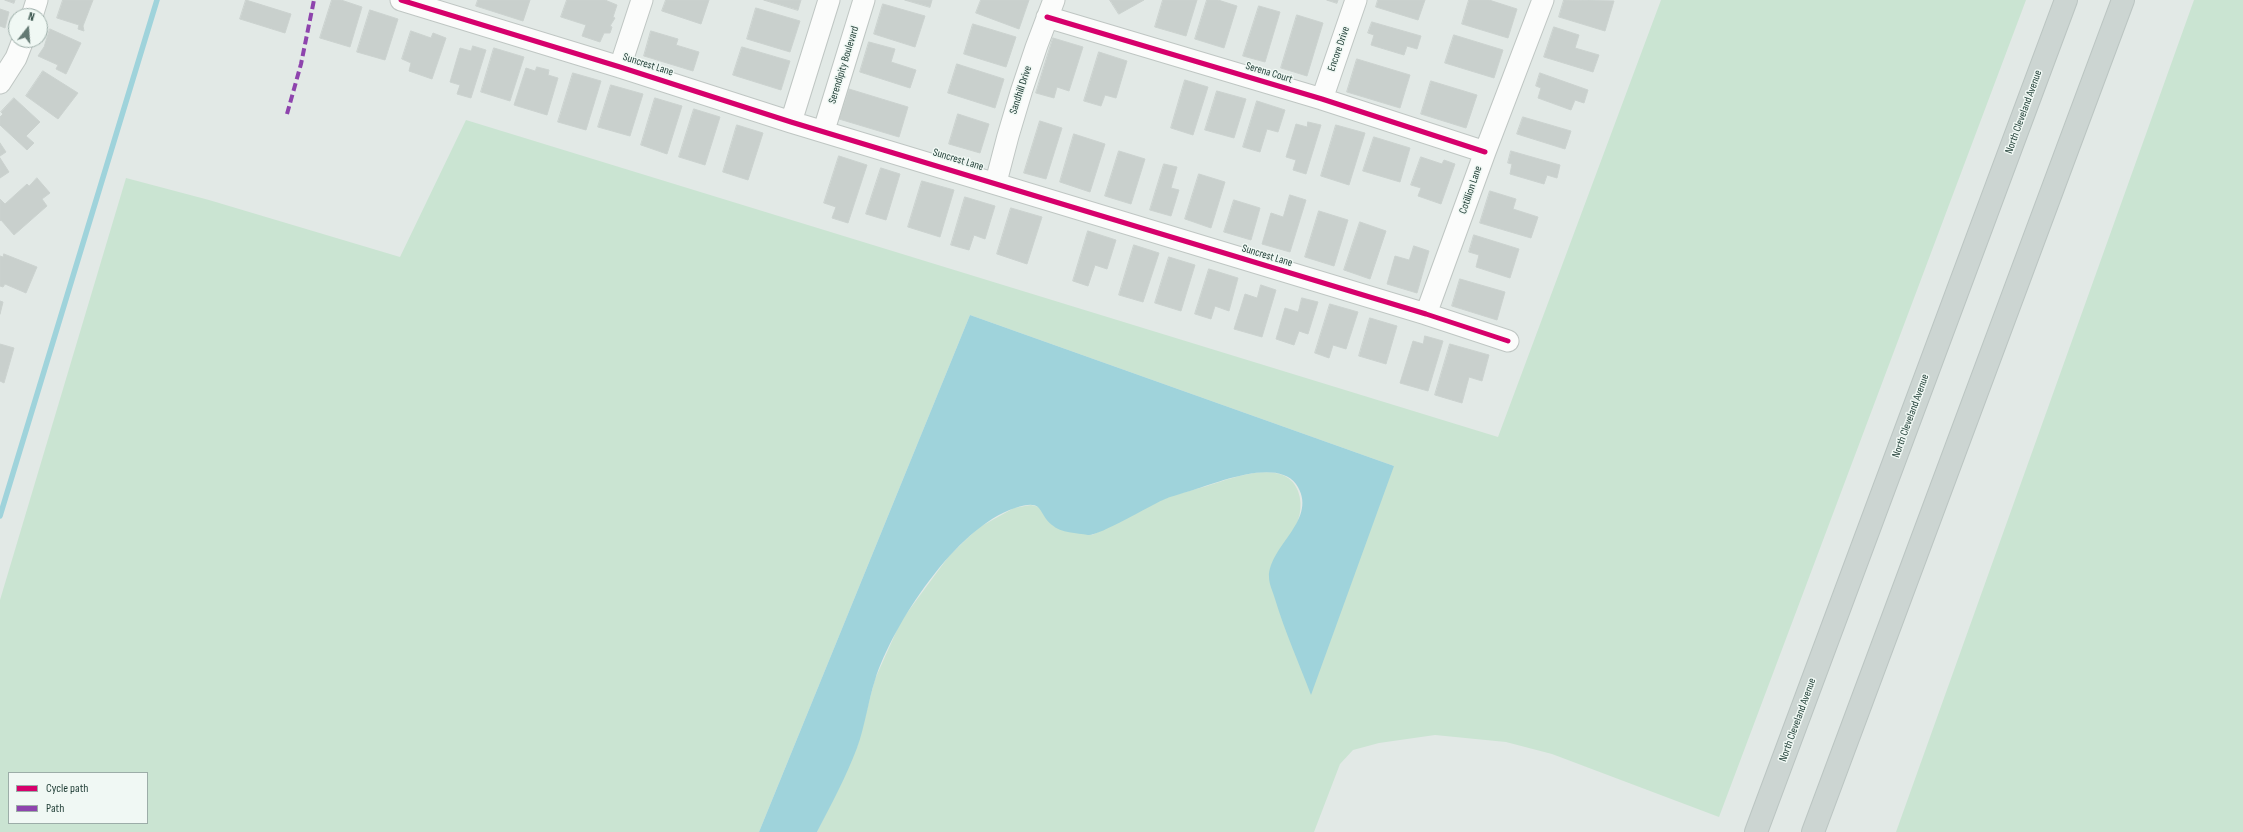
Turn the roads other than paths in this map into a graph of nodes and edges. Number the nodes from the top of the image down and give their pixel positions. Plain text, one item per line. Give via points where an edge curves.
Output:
1 (401, 0) edge
2 (642, 0) edge
3 (829, 0) edge
4 (864, 0) edge
5 (1356, 0) edge
6 (1544, 0) edge
7 (2066, 0) edge
8 (2123, 0) edge
9 (456, 8) edge
10 (1051, 9) edge
11 (20, 48) edge
12 (620, 66) junction
13 (0, 83) edge
14 (1322, 99) junction
15 (791, 122) junction
16 (824, 130) junction
17 (1485, 152) junction
18 (996, 182) junction
19 (1426, 314) junction
20 (1508, 341) dead end
21 (1756, 832) edge
22 (1813, 832) edge

1 - 9 street, Suncrest Lane
2 - 12 street
3 - 15 street
4 - 16 street, Serendipity Boulevard
5 - 14 street, Encore Drive
6 - 17 street, Cotillion Lane
7 - 21 main road, North Cleveland Avenue
8 - 22 main road
9 - 12 street, Suncrest Lane
10 - 14 street, Serena Court
10 - 18 street, Sandhill Drive via 1033,52 1012,116
11 - 13 street
12 - 15 street, Suncrest Lane
14 - 17 street, Serena Court
15 - 16 street, Suncrest Lane
16 - 18 street, Suncrest Lane
17 - 19 street, Cotillion Lane
18 - 19 street, Suncrest Lane
19 - 20 street, Suncrest Lane

